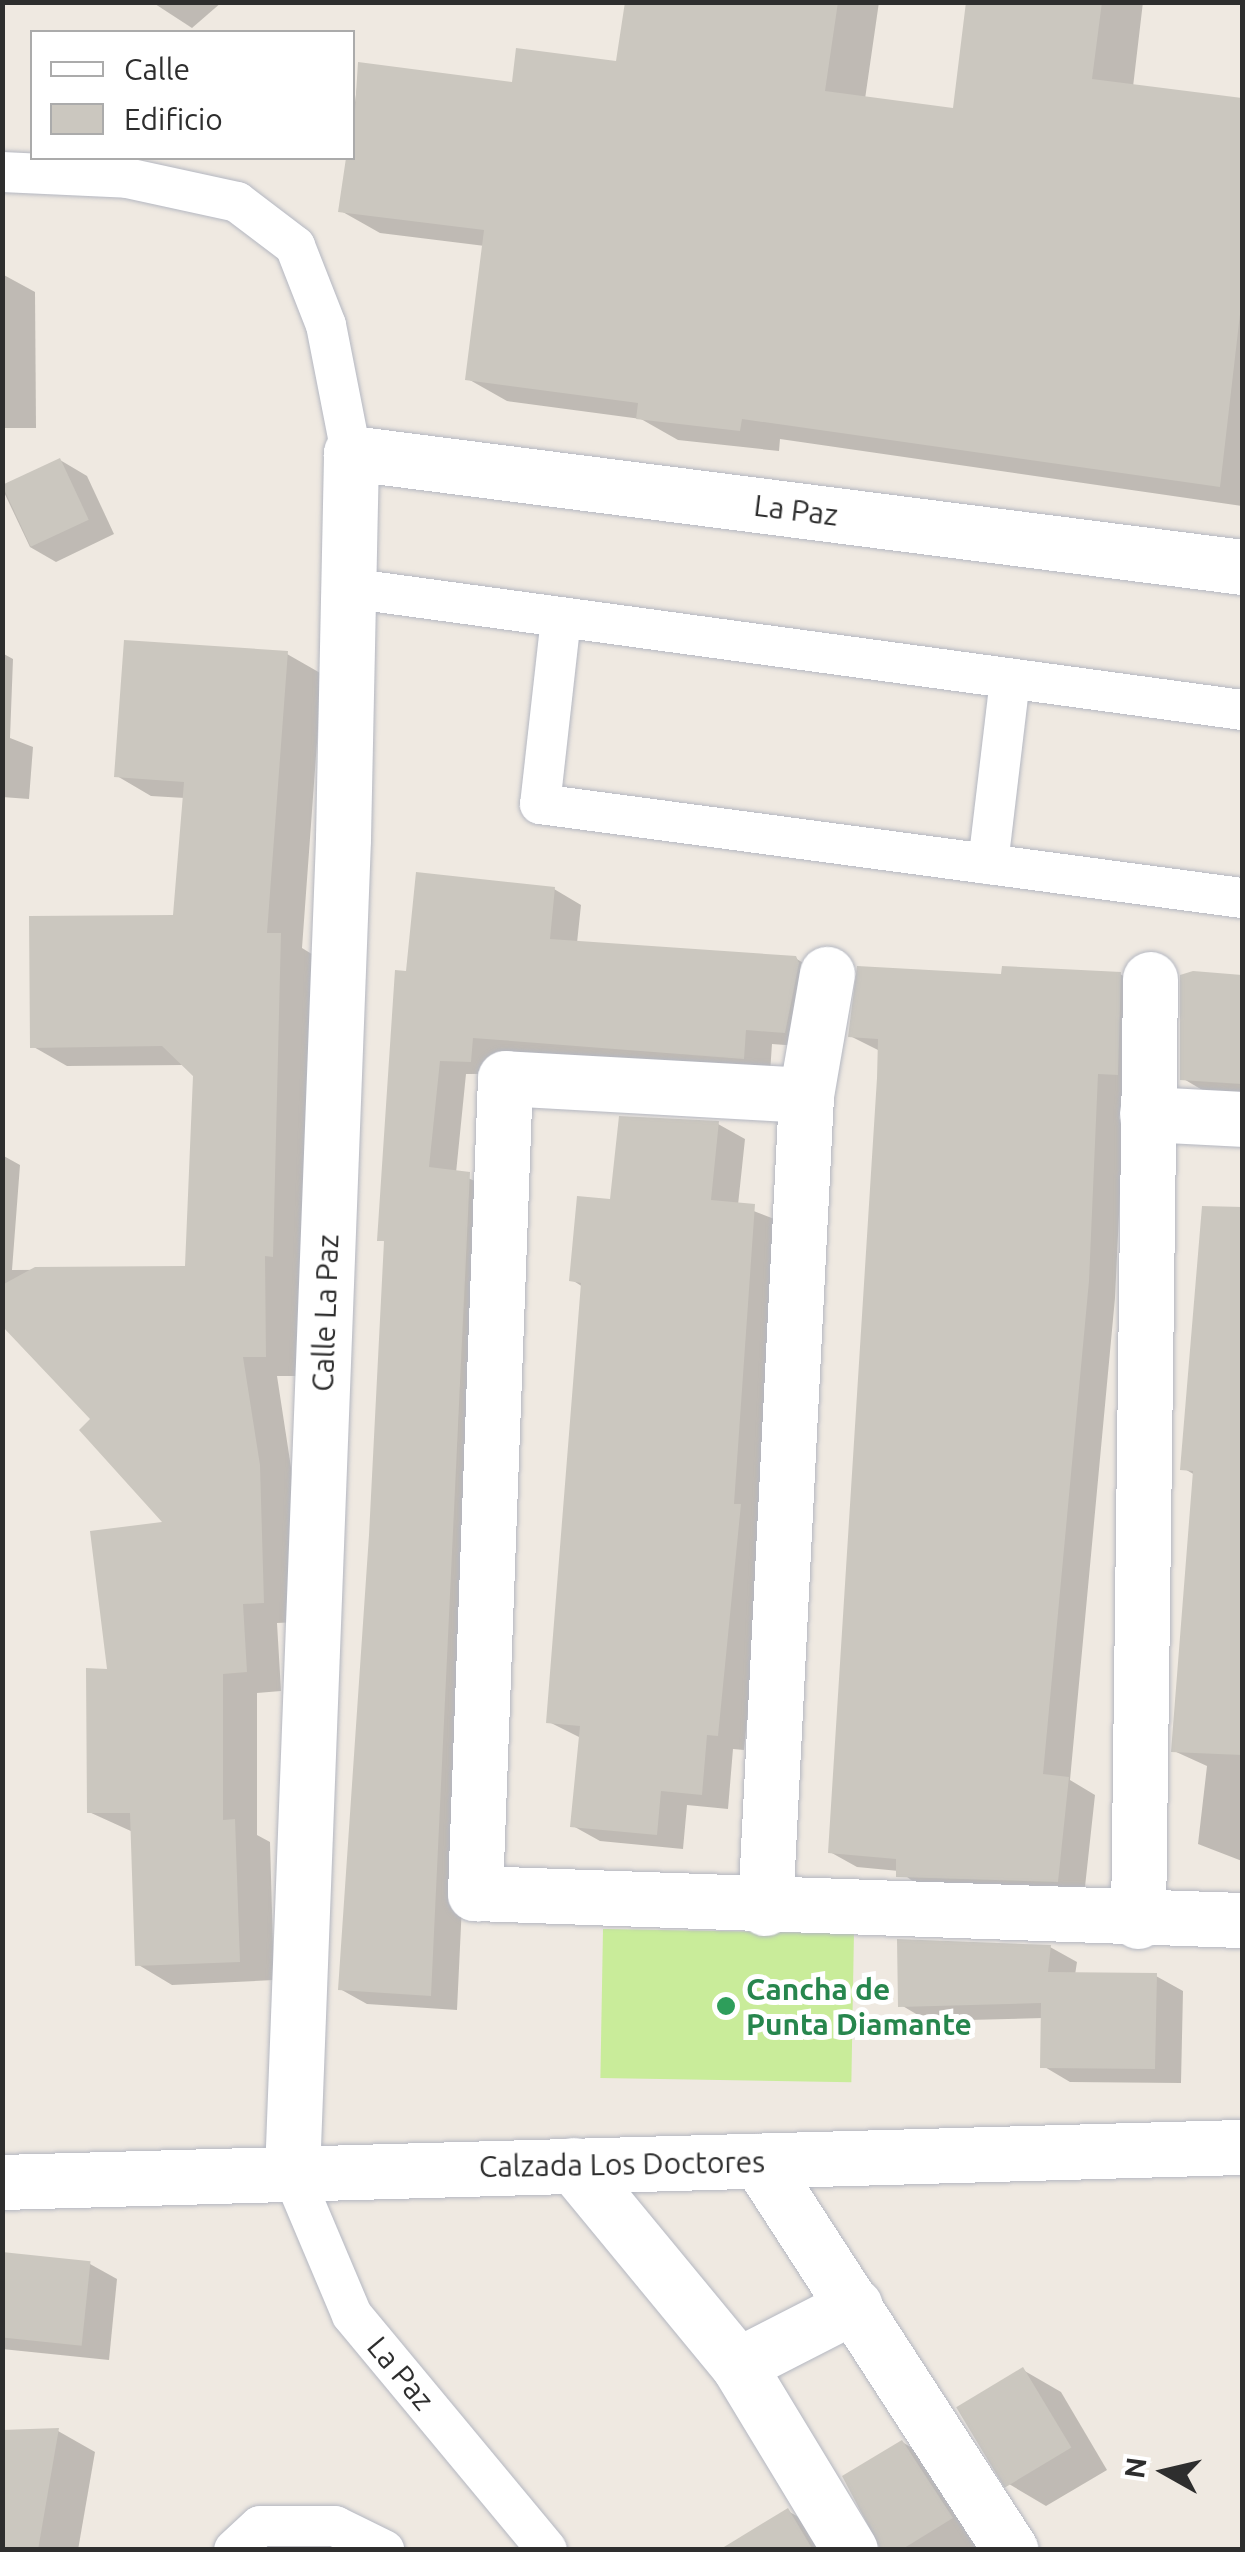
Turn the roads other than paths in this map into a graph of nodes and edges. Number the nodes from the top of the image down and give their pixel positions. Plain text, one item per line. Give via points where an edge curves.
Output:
1 (2, 172) edge
2 (350, 453) junction
3 (1242, 567) edge
4 (348, 588) junction
5 (561, 618) junction
6 (1010, 679) junction
7 (1242, 710) edge
8 (988, 864) junction
9 (1242, 898) edge
10 (827, 974) dead end
11 (1150, 979) dead end
12 (806, 1094) junction
13 (1147, 1114) junction
14 (1242, 1120) edge
15 (765, 1908) junction
16 (1242, 1920) edge
17 (1138, 1921) junction
18 (1242, 2147) edge
19 (759, 2160) junction
20 (573, 2165) junction
21 (292, 2173) junction
22 (2, 2182) edge
23 (855, 2305) junction
24 (738, 2365) junction
25 (234, 2550) edge
26 (384, 2550) edge
27 (547, 2550) edge
28 (850, 2550) edge
29 (1012, 2550) edge

1 - 2 lane via 127,178 236,202 295,246 326,325
2 - 3 street, La Paz
2 - 4 street, Calle La Paz
4 - 5 lane
4 - 21 street, Calle La Paz
5 - 6 lane
5 - 8 lane via 540,804
6 - 7 lane
6 - 8 lane
8 - 9 lane
10 - 12 street
11 - 13 street
12 - 15 street
12 - 15 street via 505,1078 475,1893
13 - 14 street
13 - 17 street
15 - 17 street
16 - 17 street
18 - 19 street, Calzada Los Doctores
19 - 20 street, Calzada Los Doctores
19 - 23 street
20 - 21 street, Calzada Los Doctores
20 - 24 street
21 - 22 street, Calzada Los Doctores
21 - 27 lane, La Paz via 352,2315
23 - 24 street
23 - 29 street
24 - 28 street
25 - 26 lane via 260,2526 335,2526

